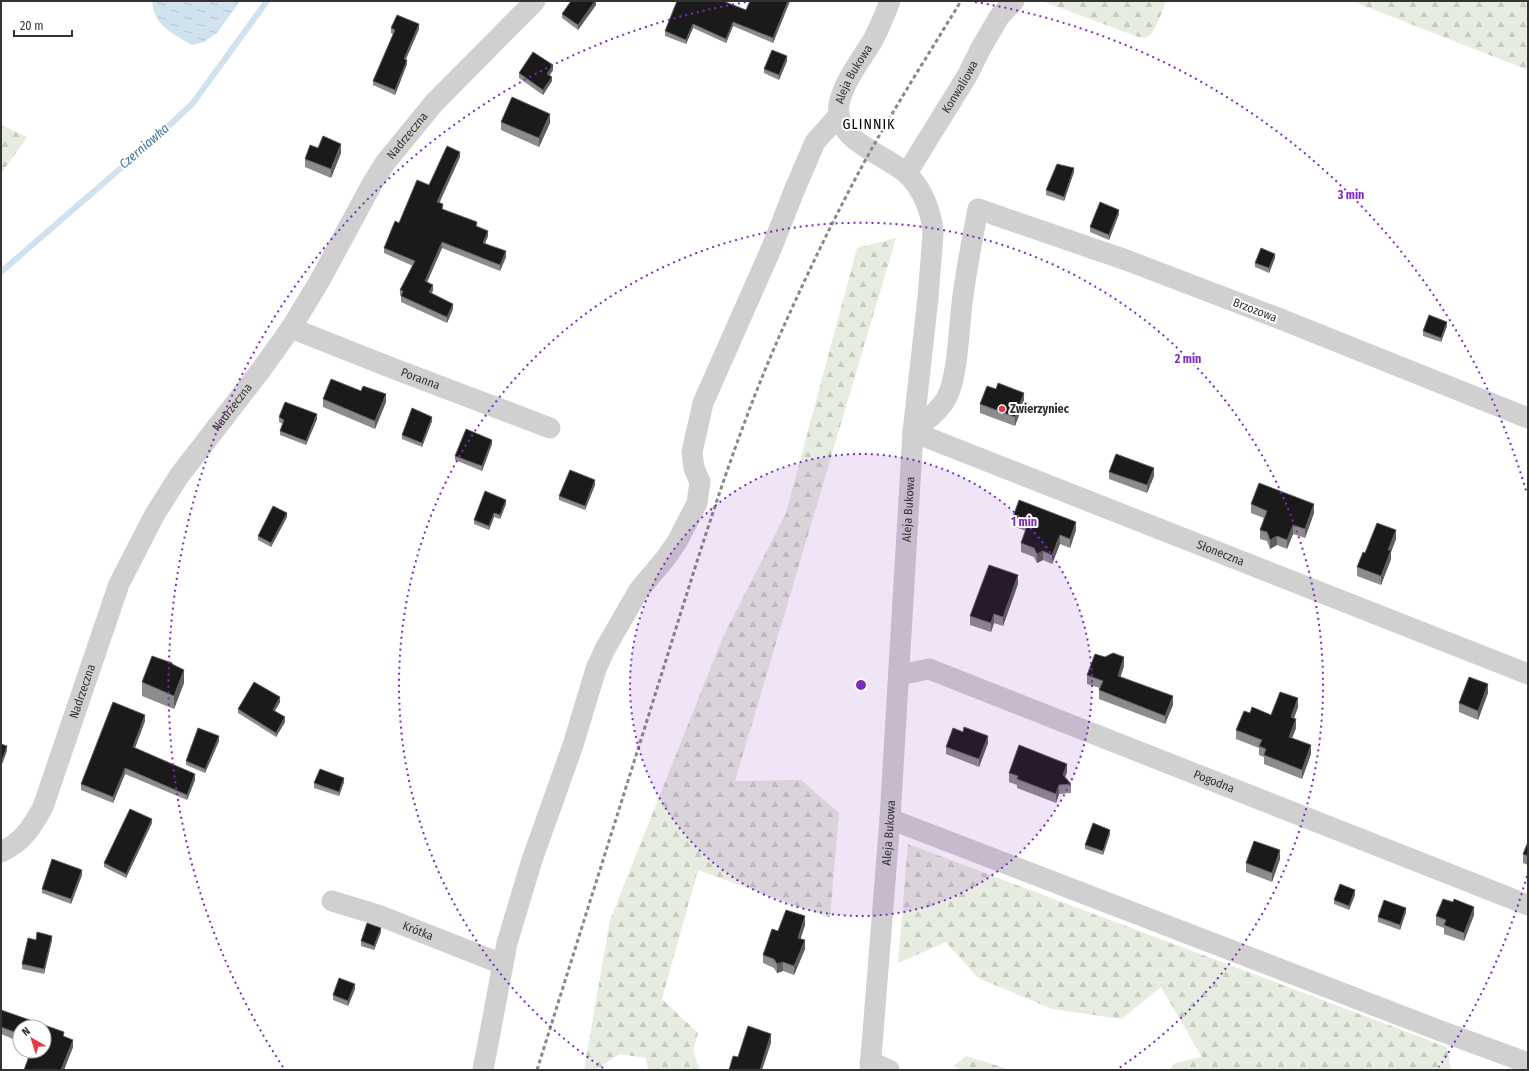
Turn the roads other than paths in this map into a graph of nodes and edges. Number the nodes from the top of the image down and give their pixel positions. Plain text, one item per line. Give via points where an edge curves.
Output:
1 (535, 1) edge
2 (890, 1) edge
3 (1014, 1) edge
4 (839, 115) junction
5 (907, 173) junction
6 (291, 328) junction
7 (1528, 418) edge
8 (550, 428) dead end
9 (913, 432) junction
10 (1528, 674) edge
11 (899, 675) junction
12 (890, 819) junction
13 (1, 852) edge
14 (332, 901) dead end
15 (1528, 905) edge
16 (502, 964) junction
17 (1528, 1063) edge
18 (870, 1066) edge
19 (484, 1070) edge
20 (889, 1070) edge

1 - 6 street, Nadrzeczna via 434,103 385,163 320,282
2 - 4 street, Aleja Bukowa via 881,25 842,95
3 - 5 street, Konwaliowa via 999,17 967,76
4 - 5 street, Aleja Bukowa via 849,136
4 - 16 street via 815,142 703,403 692,452 694,468 700,482 697,503 677,542 639,590 596,669 573,745 532,860
5 - 9 street, Aleja Bukowa via 926,203 933,234
6 - 8 street, Poranna
6 - 13 street, Nadrzeczna via 179,476 155,514 119,584 43,807 23,838 13,847
7 - 9 street, Brzozowa via 1126,260 978,209 950,389 942,403
9 - 10 street, Słoneczna
9 - 11 street, Aleja Bukowa
11 - 12 street, Aleja Bukowa
11 - 15 street, Pogodna via 929,669
12 - 17 street
12 - 18 street, Aleja Bukowa
14 - 16 street, Krótka via 378,915
16 - 19 street
18 - 20 street

